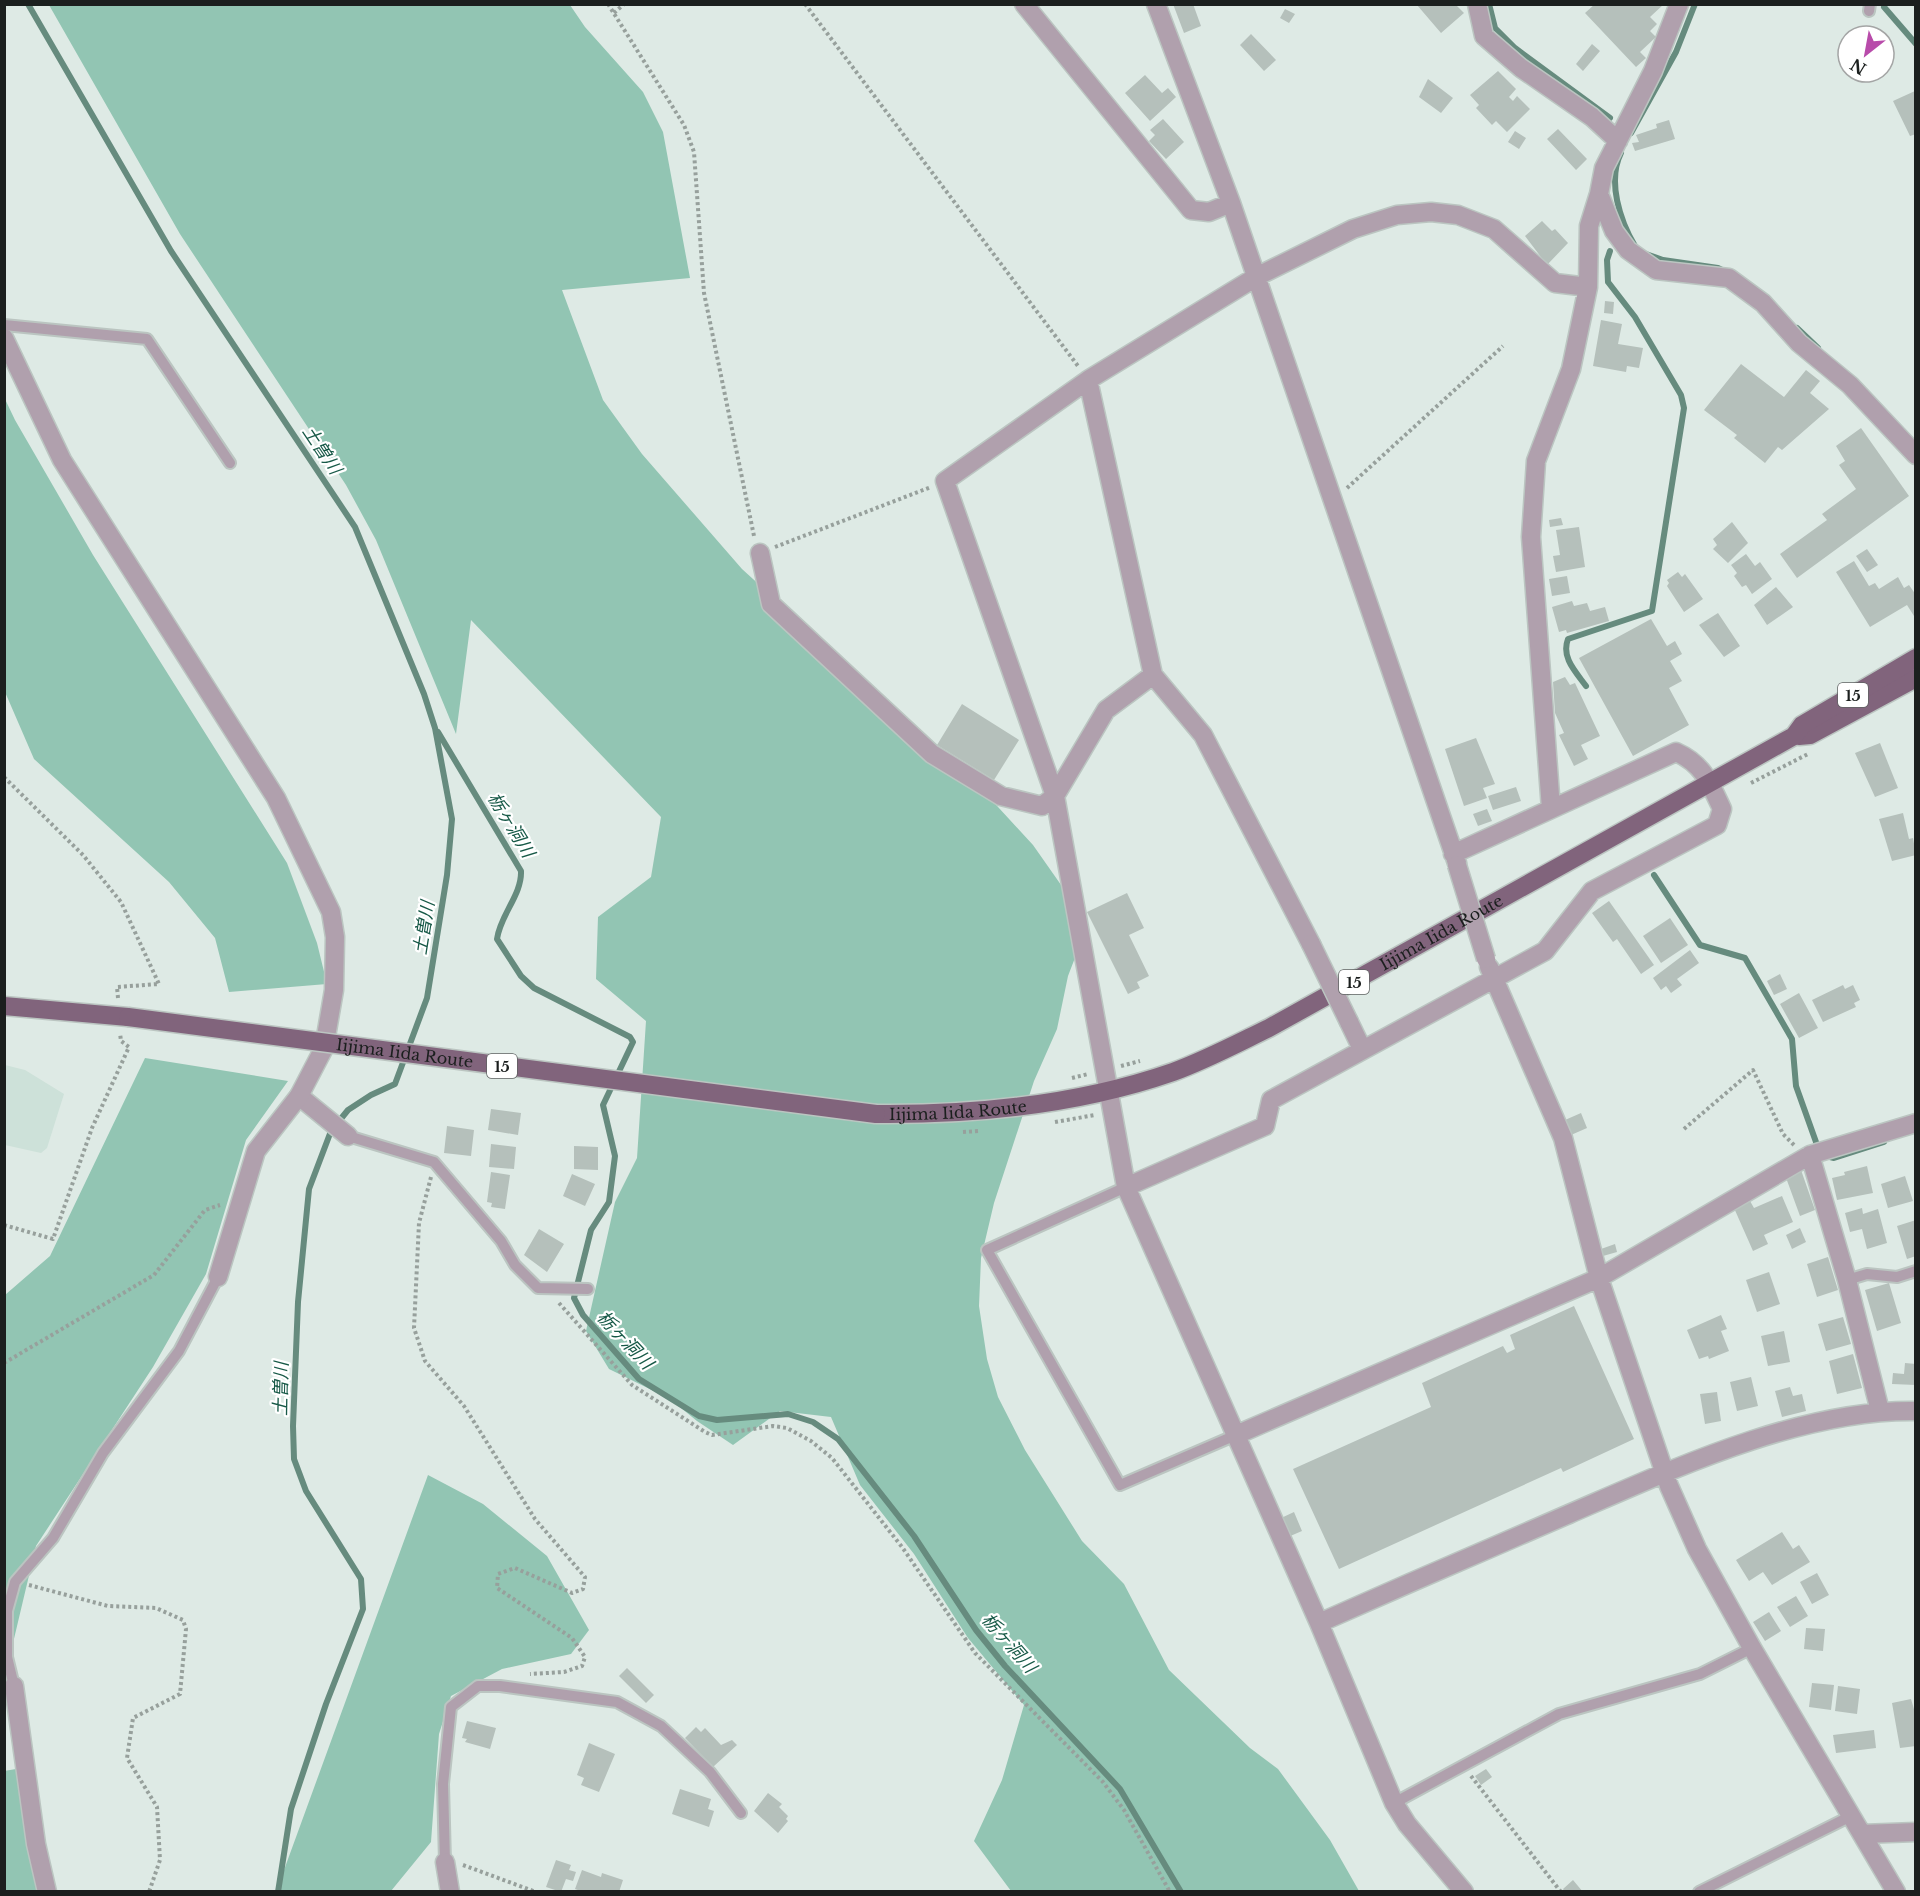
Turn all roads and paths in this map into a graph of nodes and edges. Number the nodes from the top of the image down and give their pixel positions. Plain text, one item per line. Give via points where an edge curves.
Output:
1 (608, 4) edge
2 (624, 4) edge
3 (805, 4) edge
4 (1024, 4) edge
5 (1156, 4) edge
6 (1477, 4) edge
7 (1679, 4) edge
8 (614, 13) junction
9 (1618, 141) junction
10 (1599, 194) junction
11 (1232, 203) junction
12 (1256, 277) junction
13 (1588, 287) junction
14 (4, 325) edge
15 (4, 338) edge
16 (1503, 346) dead end
17 (1088, 380) junction
18 (1916, 455) edge
19 (230, 463) dead end
20 (945, 481) junction
21 (1333, 501) junction
22 (760, 553) junction
23 (1916, 658) edge
24 (1153, 675) junction
25 (1916, 678) edge
26 (1794, 736) junction
27 (4, 777) edge
28 (1711, 784) junction
29 (1055, 796) junction
30 (1551, 809) junction
31 (1455, 860) junction
32 (1493, 977) junction
33 (118, 999) dead end
34 (4, 1006) edge
35 (124, 1025) junction
36 (1362, 1049) junction
37 (1144, 1060) dead end
38 (1103, 1070) junction
39 (1061, 1080) dead end
40 (1107, 1092) junction
41 (299, 1096) junction
42 (1916, 1123) edge
43 (1684, 1129) dead end
44 (348, 1136) joint
45 (1810, 1155) junction
46 (434, 1162) junction
47 (1126, 1187) junction
48 (241, 1197) junction
49 (4, 1225) edge
50 (1916, 1271) edge
51 (218, 1278) joint
52 (1599, 1278) junction
53 (1846, 1280) junction
54 (538, 1288) junction
55 (588, 1289) dead end
56 (4, 1363) edge
57 (1880, 1411) junction
58 (1916, 1412) edge
59 (1236, 1436) junction
60 (1663, 1473) junction
61 (15, 1582) junction
62 (1318, 1623) junction
63 (1752, 1648) junction
64 (14, 1686) joint
65 (500, 1686) junction
66 (1463, 1766) junction
67 (1394, 1803) junction
68 (741, 1813) dead end
69 (1851, 1816) junction
70 (1916, 1832) edge
71 (1862, 1834) junction
72 (445, 1862) junction
73 (47, 1892) edge
74 (149, 1892) edge
75 (450, 1892) edge
76 (536, 1892) edge
77 (1170, 1892) edge
78 (1464, 1892) edge
79 (1561, 1892) edge
80 (1699, 1892) edge
81 (1896, 1892) edge

1 - 8 path
2 - 8 path
3 - 17 path
4 - 11 street via 1191,210 1209,212
5 - 11 street
6 - 9 street via 1484,36
7 - 9 street via 1653,71
8 - 22 path via 684,125 693,152 704,293
9 - 10 street via 1604,168
10 - 13 street via 1589,226
10 - 18 street via 1614,231 1628,250 1656,270 1729,278 1763,303 1799,343 1850,385
11 - 12 street
12 - 13 street via 1353,230 1397,215 1431,212 1458,215 1494,229 1555,283
12 - 17 street
12 - 21 street
13 - 30 street via 1570,369 1535,472 1531,537
14 - 19 lane via 147,339
15 - 41 street via 62,460 276,798 331,912 334,990 324,1048
16 - 21 path
17 - 20 street
17 - 24 street
20 - 22 path
20 - 29 street
21 - 31 street
22 - 29 street via 771,604 932,754 1001,796 1042,806
23 - 26 main road, Iijima Iida Route / 15 via 1802,725
24 - 29 street via 1106,710
24 - 36 street, bridge via 1203,735
25 - 26 main road, Iijima Iida Route / 15 via 1810,735
26 - 28 main road, Iijima Iida Route / 15
27 - 33 path via 83,855 121,902 159,984 117,987
28 - 30 street via 1693,759 1676,752
28 - 32 street via 1722,809 1717,825 1592,891 1545,951
28 - 40 main road, Iijima Iida Route / 15 via 1269,1028 1175,1071
29 - 38 street
30 - 31 street
31 - 32 street, bridge
32 - 36 street
32 - 52 street via 1563,1138
34 - 35 main road, Iijima Iida Route / 15
35 - 40 main road, Iijima Iida Route / 15, bridge via 876,1114 984,1111
35 - 49 path via 120,1041 129,1047 92,1128 53,1239
36 - 47 street via 1271,1100 1265,1126
37 - 38 path
38 - 39 path
38 - 40 street
40 - 47 street
41 - 44 street
41 - 48 street via 256,1151
42 - 45 street
43 - 45 path via 1753,1070 1783,1134
44 - 46 lane
45 - 52 street
45 - 53 street
46 - 54 lane via 501,1241 515,1265
46 - 65 path via 418,1234 414,1328 425,1361 464,1406 535,1519 585,1577 584,1589 572,1593 514,1568 498,1574 497,1587 572,1638 585,1657 582,1666 564,1672 510,1672
47 - 59 street
47 - 59 lane via 987,1250 1120,1485
48 - 51 street
48 - 56 path via 205,1210 154,1275
50 - 53 lane via 1897,1277 1867,1274
51 - 61 lane via 179,1352 103,1453 53,1538
52 - 59 street
52 - 60 street
53 - 57 street
54 - 55 lane
54 - 77 path via 565,1307 632,1385 705,1432 712,1435 773,1426 787,1428 832,1458 902,1547 975,1653 1103,1782 1124,1810
57 - 58 street
57 - 60 street via 1812,1424
59 - 62 street
60 - 62 street
60 - 63 street via 1697,1549
61 - 64 lane via 7,1611 8,1657
61 - 74 path via 108,1606 156,1608 183,1620 186,1629 180,1694 133,1718 130,1737 128,1758 157,1807 160,1860
62 - 67 street
63 - 66 lane via 1700,1674 1559,1714
63 - 69 street
64 - 73 street via 36,1844
65 - 68 lane via 617,1702 661,1726 710,1773
65 - 72 lane via 478,1686 451,1707 443,1784
66 - 67 lane
66 - 79 path
67 - 78 street
69 - 71 street
69 - 80 lane
70 - 71 street
71 - 81 street
72 - 75 street
72 - 76 path via 455,1862

